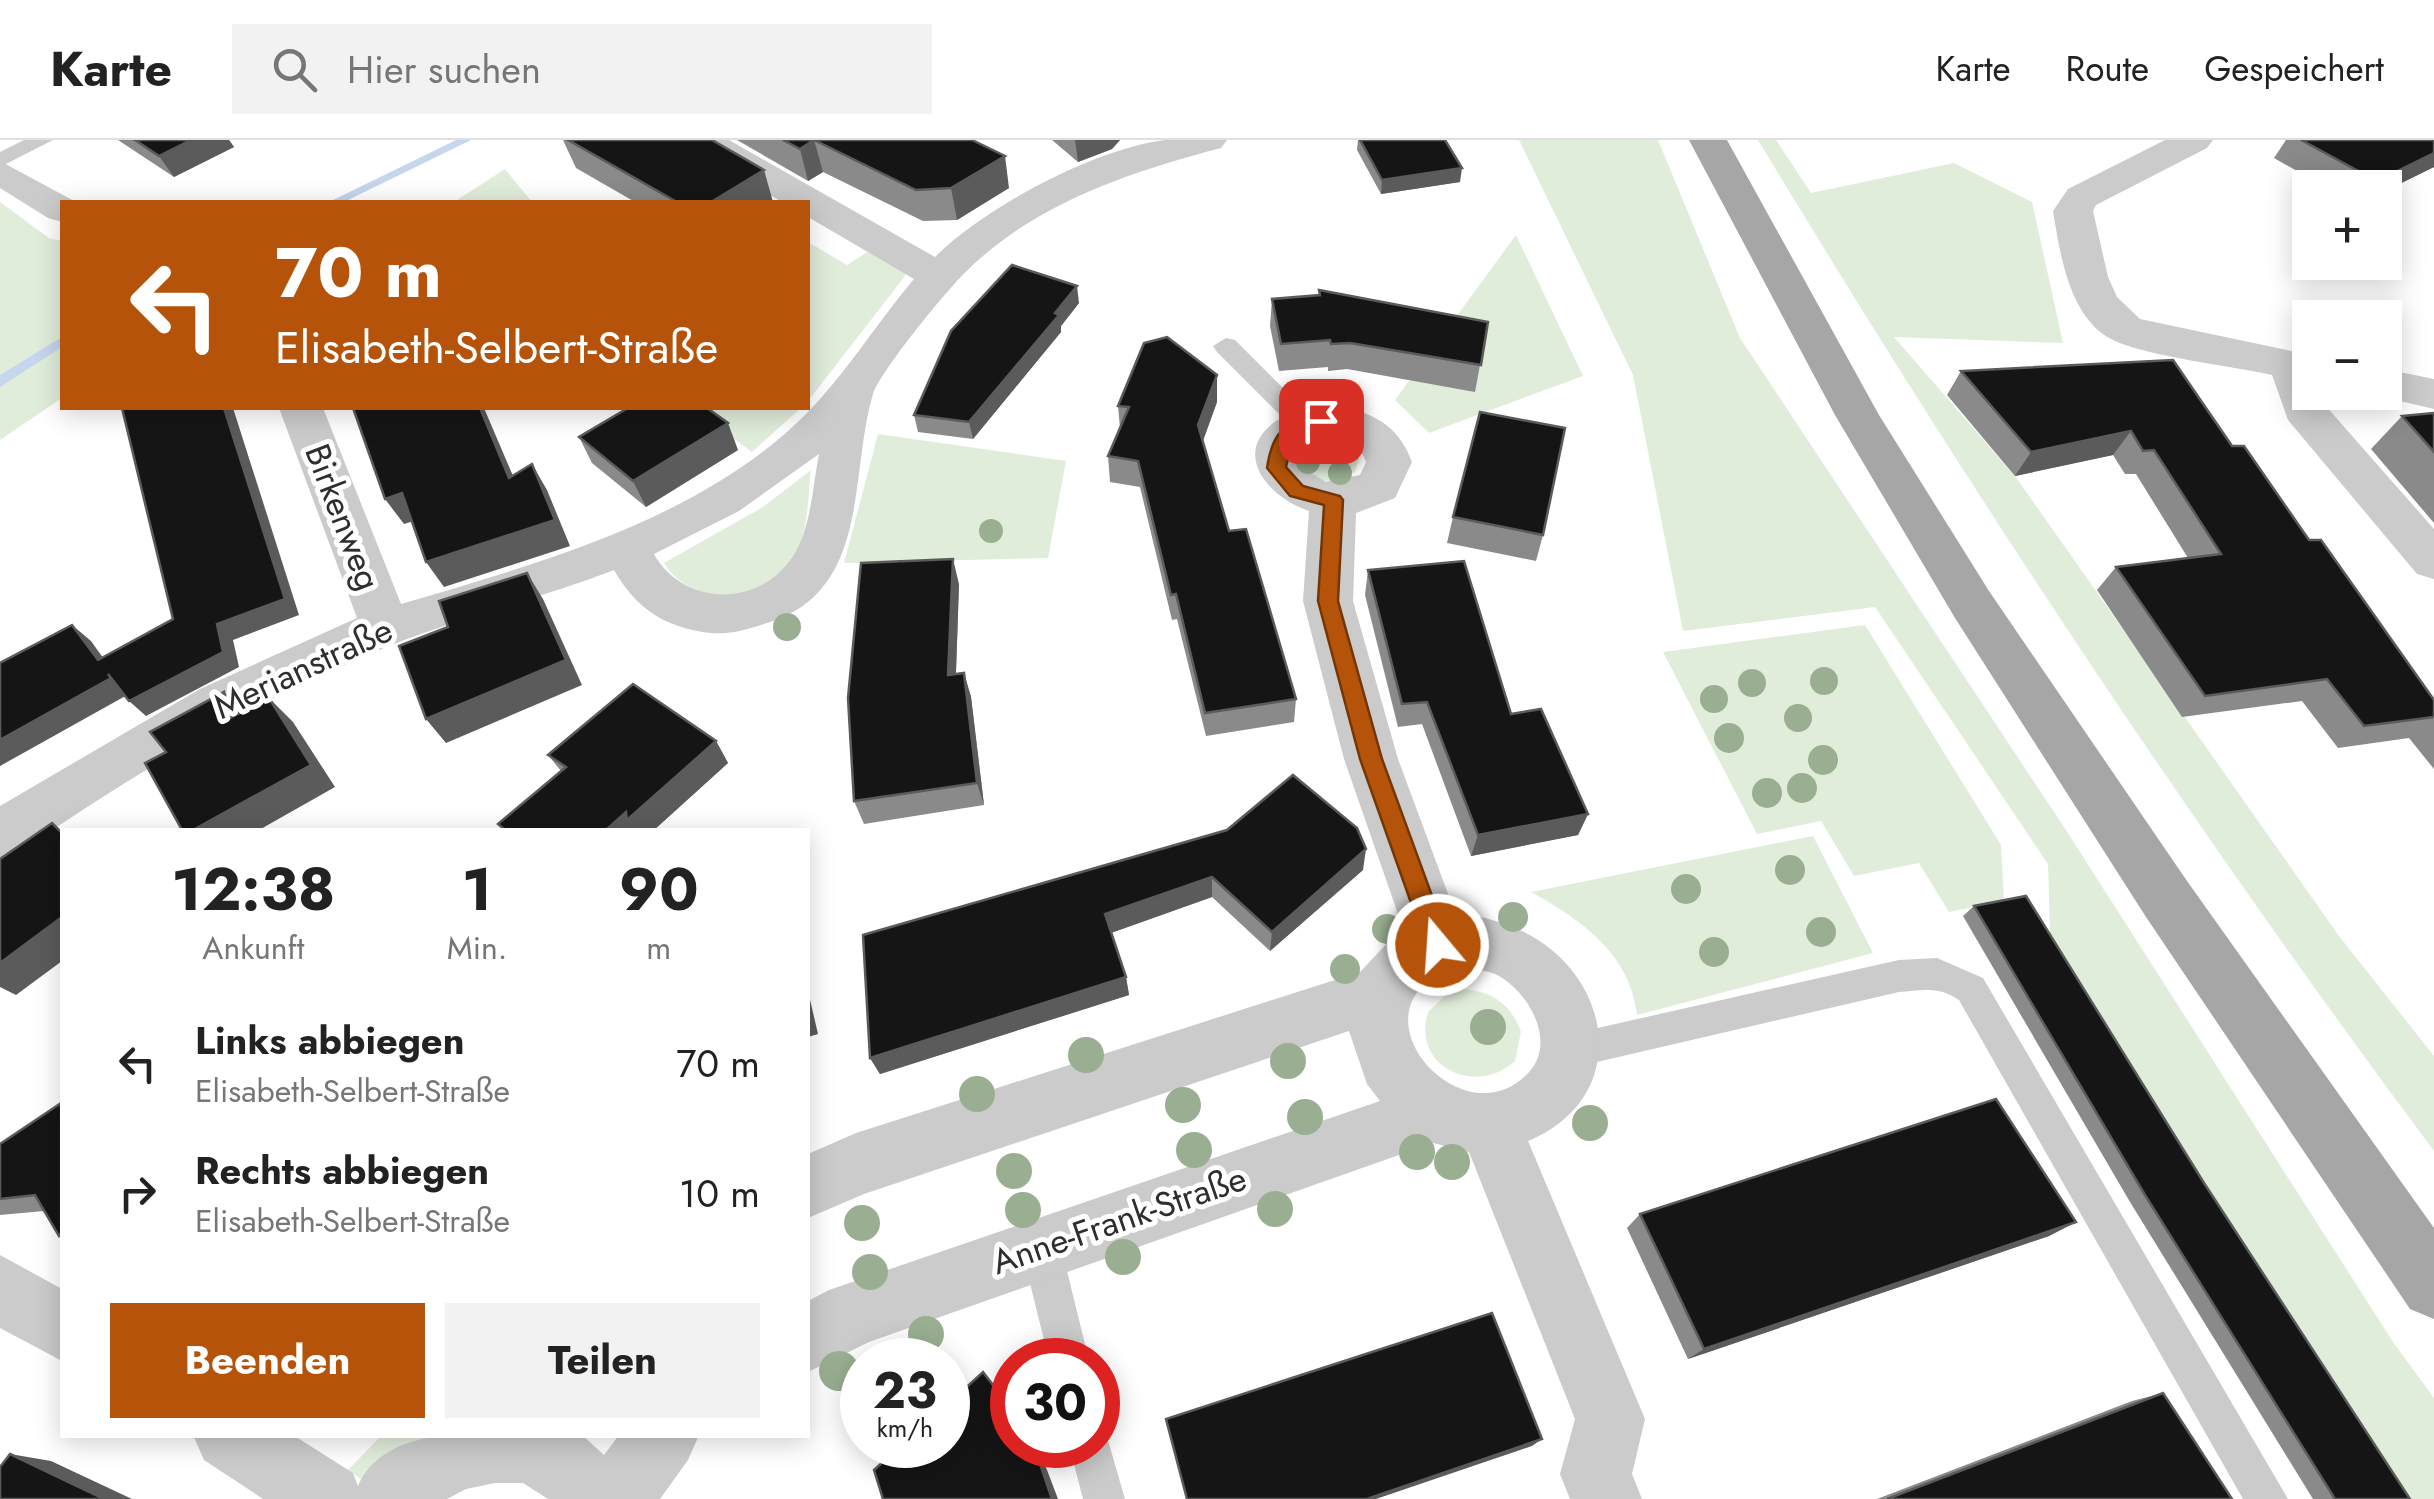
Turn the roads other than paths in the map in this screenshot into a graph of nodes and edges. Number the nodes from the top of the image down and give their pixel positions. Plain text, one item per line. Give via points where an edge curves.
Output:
1 (42, 140) edge
2 (702, 140) edge
3 (1208, 140) edge
4 (1708, 140) edge
5 (2194, 140) edge
6 (0, 160) edge
7 (0, 172) edge
8 (799, 200) edge
9 (810, 207) edge
10 (60, 209) edge
11 (938, 276) junction
12 (1226, 346) dead end
13 (2292, 365) edge
14 (2402, 387) edge
15 (852, 394) junction
16 (2434, 394) edge
17 (303, 410) edge
18 (2304, 410) edge
19 (1306, 425) junction
20 (1334, 500) junction
21 (626, 546) junction
22 (2434, 561) edge
23 (385, 628) junction
24 (0, 834) edge
25 (1438, 945) junction
26 (1381, 993) junction
27 (1571, 1051) junction
28 (1462, 1118) junction
29 (810, 1185) edge
30 (1041, 1247) junction
31 (2434, 1285) edge
32 (0, 1289) edge
33 (60, 1325) edge
34 (810, 1337) edge
35 (1064, 1338) edge
36 (234, 1438) edge
37 (662, 1438) edge
38 (492, 1441) edge
39 (1096, 1468) edge
40 (327, 1499) edge
41 (390, 1499) edge
42 (591, 1499) edge
43 (616, 1499) edge
44 (1104, 1499) edge
45 (1606, 1499) edge
46 (2267, 1499) edge

1 - 6 lane
2 - 8 street
3 - 11 street, Merianstraße via 1080,181 994,230
4 - 31 main road via 1911,506 2156,882
5 - 13 street via 2082,197 2073,211 2083,276 2106,314 2126,330
7 - 10 street
9 - 11 street
11 - 15 street, Merianstraße
12 - 19 lane
14 - 16 street
15 - 21 street, Merianstraße via 796,448 718,502
15 - 21 street, Merianstraße via 818,559 791,589 755,610 714,616 679,608 652,590
17 - 23 street, Birkenweg
18 - 22 street
19 - 20 street via 1280,442 1276,468 1297,491
19 - 20 street via 1354,424 1386,450 1387,474 1379,486 1351,500
20 - 25 street via 1328,601 1371,759
21 - 23 street, Merianstraße
23 - 24 street, Merianstraße via 198,716 82,779
25 - 26 street via 1404,962
25 - 27 street via 1465,942 1520,957 1560,998
26 - 28 street via 1376,1018 1384,1059 1409,1094
26 - 29 street
27 - 28 street, Anne-Frank-Straße via 1567,1070 1529,1112
27 - 46 lane via 1900,976 1944,972 1958,978 1971,989
28 - 30 street, Anne-Frank-Straße
28 - 45 street via 1610,1419 1596,1474
30 - 34 street, Anne-Frank-Straße via 853,1314
30 - 35 lane
32 - 33 street
36 - 40 street
37 - 43 street
38 - 41 street via 424,1471
38 - 42 street via 544,1452
39 - 44 lane

